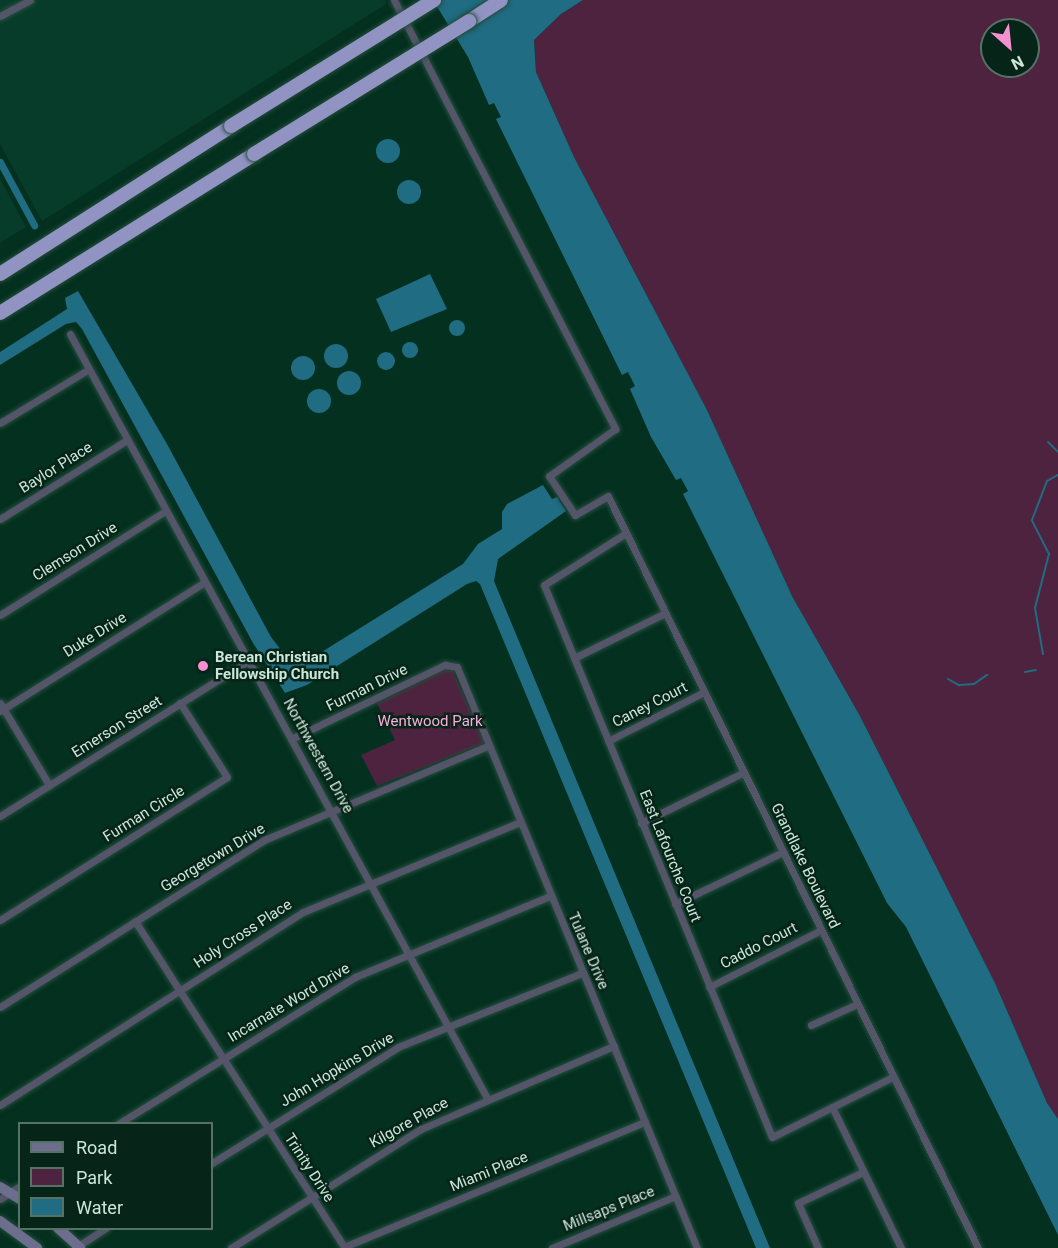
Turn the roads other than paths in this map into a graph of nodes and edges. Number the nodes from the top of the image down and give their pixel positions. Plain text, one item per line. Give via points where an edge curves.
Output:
1 (30, 0) edge
2 (394, 0) edge
3 (434, 0) edge
4 (501, 0) edge
5 (0, 16) edge
6 (81, 223) junction
7 (0, 264) edge
8 (0, 274) edge
9 (0, 312) edge
10 (70, 334) dead end
11 (89, 369) junction
12 (0, 423) edge
13 (127, 440) junction
14 (165, 511) junction
15 (0, 519) edge
16 (626, 533) junction
17 (205, 582) junction
18 (665, 613) junction
19 (0, 615) edge
20 (574, 658) junction
21 (248, 661) junction
22 (454, 664) joint
23 (704, 692) junction
24 (180, 703) junction
25 (1, 708) edge
26 (293, 738) junction
27 (608, 741) junction
28 (488, 746) junction
29 (744, 772) junction
30 (49, 785) junction
31 (333, 810) junction
32 (0, 816) edge
33 (520, 822) junction
34 (641, 822) junction
35 (783, 852) junction
36 (372, 882) junction
37 (550, 896) junction
38 (675, 904) junction
39 (0, 920) edge
40 (135, 921) junction
41 (821, 930) junction
42 (411, 955) junction
43 (582, 973) junction
44 (709, 987) junction
45 (179, 992) junction
46 (857, 1004) junction
47 (0, 1007) edge
48 (811, 1025) dead end
49 (448, 1027) junction
50 (614, 1046) junction
51 (222, 1059) junction
52 (893, 1077) junction
53 (487, 1098) junction
54 (0, 1105) edge
55 (832, 1107) junction
56 (121, 1122) edge
57 (645, 1122) junction
58 (267, 1128) junction
59 (213, 1162) edge
60 (863, 1172) junction
61 (676, 1196) junction
62 (311, 1197) junction
63 (0, 1221) edge
64 (60, 1230) edge
65 (103, 1230) edge
66 (242, 1245) edge
67 (78, 1247) edge
68 (344, 1247) edge
69 (37, 1248) edge
70 (231, 1248) edge
71 (552, 1248) edge
72 (697, 1248) edge
73 (818, 1248) edge
74 (901, 1248) edge
75 (978, 1248) edge

1 - 5 street
2 - 16 street, Grandlake Boulevard via 615,429 549,476 575,516 608,496
3 - 6 highway, bridge
4 - 9 highway, bridge
6 - 7 highway
6 - 8 highway
10 - 11 street, Northwestern Drive
11 - 12 street
11 - 13 street, Northwestern Drive
13 - 14 street, Northwestern Drive
13 - 15 street, Baylor Place
14 - 17 street, Northwestern Drive
14 - 19 street, Clemson Drive
16 - 18 street, Grandlake Boulevard
16 - 20 street, East Lafourche Court via 544,585
17 - 21 street, Northwestern Drive
17 - 25 street, Duke Drive
18 - 20 street
18 - 23 street, Grandlake Boulevard
20 - 27 street, East Lafourche Court
21 - 24 street, Emerson Street
21 - 26 street, Northwestern Drive
22 - 26 street, Furman Drive
22 - 28 street, Tulane Drive
23 - 27 street, Caney Court
23 - 29 street, Grandlake Boulevard
24 - 30 street, Emerson Street
24 - 39 street, Furman Circle via 227,777
25 - 30 street
26 - 31 street, Northwestern Drive
27 - 34 street, East Lafourche Court
28 - 31 street, Georgetown Drive
28 - 33 street, Tulane Drive
29 - 34 street
29 - 35 street, Grandlake Boulevard
30 - 32 street, Emerson Street
31 - 36 street, Northwestern Drive
31 - 40 street, Georgetown Drive via 264,840
33 - 36 street, Holy Cross Place
33 - 37 street, Tulane Drive
34 - 38 street, East Lafourche Court
35 - 38 street
35 - 41 street, Grandlake Boulevard
36 - 42 street, Northwestern Drive
36 - 45 street, Holy Cross Place via 303,912
37 - 42 street, Incarnate Word Drive
37 - 43 street, Tulane Drive
38 - 44 street, East Lafourche Court
40 - 45 street, Trinity Drive
40 - 47 street, Georgetown Drive
41 - 44 street, Caddo Court
41 - 46 street, Grandlake Boulevard
42 - 49 street, Northwestern Drive
42 - 51 street, Incarnate Word Drive via 355,977
43 - 49 street, John Hopkins Drive
43 - 50 street, Tulane Drive
44 - 55 street, East Lafourche Court via 772,1137
45 - 51 street, Trinity Drive
45 - 54 street, Holy Cross Place
46 - 48 street
46 - 52 street, Grandlake Boulevard
49 - 53 street, Northwestern Drive
49 - 58 street, John Hopkins Drive via 398,1047
50 - 53 street, Kilgore Place
50 - 57 street, Tulane Drive
51 - 56 street, Incarnate Word Drive
51 - 58 street, Trinity Drive
52 - 55 street
52 - 75 street, Grandlake Boulevard
53 - 62 street, Kilgore Place via 421,1129
55 - 60 street
57 - 61 street, Tulane Drive
57 - 68 street, Miami Place
58 - 59 street, John Hopkins Drive
58 - 62 street, Trinity Drive
60 - 73 street via 798,1203
60 - 74 street
61 - 71 street, Millsaps Place
61 - 72 street, Tulane Drive
62 - 66 street, Kilgore Place
62 - 68 street, Trinity Drive
63 - 69 main road
64 - 67 main road
65 - 67 street
66 - 70 street, Kilgore Place

